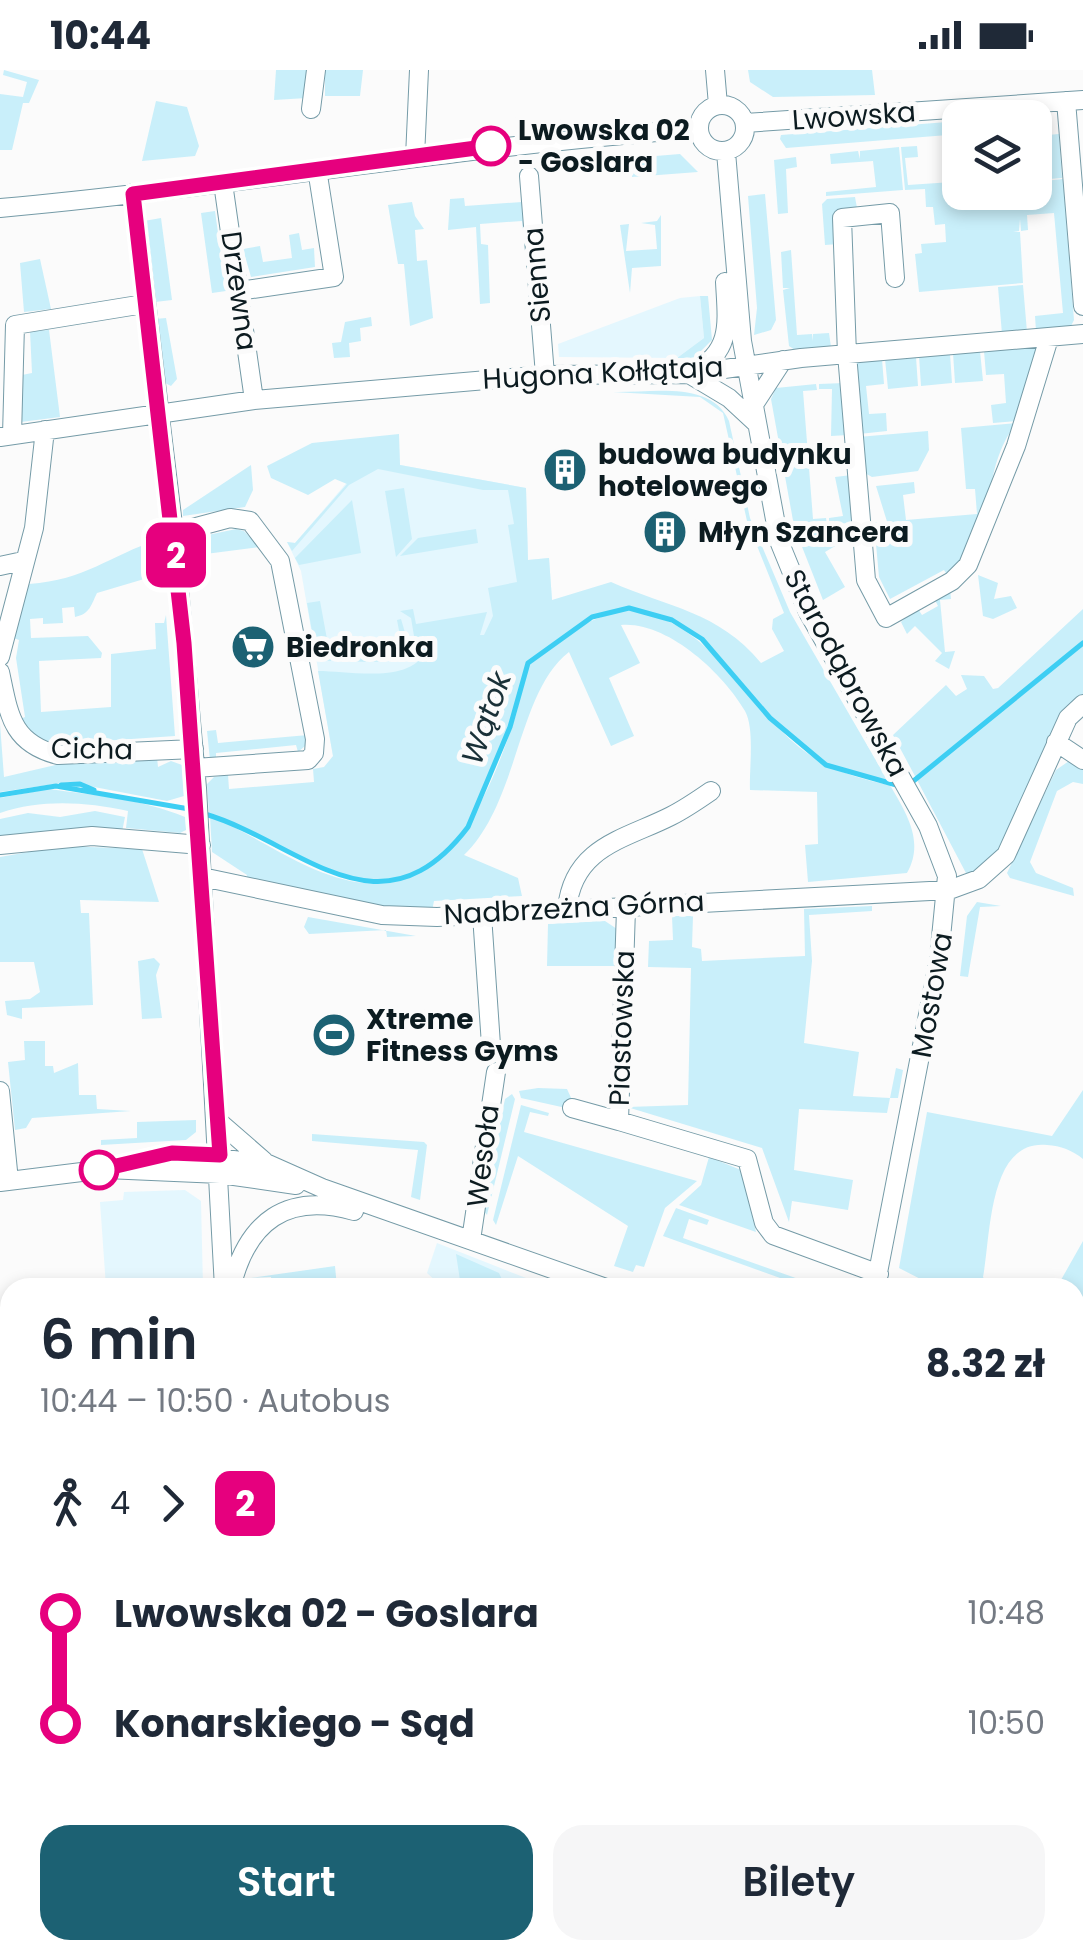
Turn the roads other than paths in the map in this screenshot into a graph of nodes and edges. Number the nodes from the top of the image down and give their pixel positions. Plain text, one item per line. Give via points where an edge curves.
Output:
1 (316, 70) edge
2 (418, 70) edge
3 (715, 70) edge
4 (1074, 100) edge
5 (718, 105) junction
6 (311, 109) dead end
7 (745, 123) junction
8 (698, 129) junction
9 (726, 152) junction
10 (416, 157) junction
11 (317, 169) junction
12 (529, 176) dead end
13 (223, 182) junction
14 (133, 194) junction
15 (0, 208) edge
16 (732, 232) junction
17 (896, 278) dead end
18 (238, 291) junction
19 (144, 304) junction
20 (1083, 306) edge
21 (1083, 334) edge
22 (1049, 338) junction
23 (847, 354) junction
24 (782, 360) junction
25 (747, 365) junction
26 (689, 374) junction
27 (545, 375) junction
28 (254, 400) junction
29 (754, 414) junction
30 (159, 416) junction
31 (45, 430) junction
32 (6, 436) edge
33 (174, 533) junction
34 (23, 561) junction
35 (0, 566) edge
36 (0, 657) edge
37 (0, 672) edge
38 (1083, 704) edge
39 (4, 714) edge
40 (1056, 742) junction
41 (194, 748) junction
42 (1083, 760) edge
43 (196, 768) junction
44 (711, 792) dead end
45 (200, 838) junction
46 (0, 845) edge
47 (202, 877) junction
48 (949, 890) junction
49 (626, 909) junction
50 (568, 910) junction
51 (482, 915) junction
52 (491, 1045) dead end
53 (496, 1072) dead end
54 (0, 1090) edge
55 (572, 1108) dead end
56 (218, 1121) junction
57 (619, 1121) junction
58 (268, 1164) junction
59 (220, 1165) junction
60 (4, 1181) edge
61 (322, 1188) junction
62 (404, 1217) junction
63 (471, 1240) junction
64 (227, 1278) edge
65 (232, 1278) edge
66 (578, 1278) edge
67 (872, 1278) edge
68 (877, 1278) edge

1 - 6 street
2 - 10 street
3 - 5 street
4 - 7 street, Lwowska
4 - 20 street
5 - 7 street via 734,108
5 - 8 street via 702,116
7 - 9 street via 742,140
8 - 9 street via 706,146
8 - 10 street
9 - 16 street, Starodąbrowska
10 - 11 street
11 - 13 street
11 - 18 street via 334,277
12 - 27 street, Sienna
13 - 14 street
13 - 18 street, Drzewna
14 - 15 street
14 - 19 street
16 - 25 street, Starodąbrowska
16 - 26 street via 724,264 725,343
17 - 23 street via 890,213 842,218
18 - 28 street, Drzewna
19 - 30 street
19 - 32 street via 15,325
21 - 22 street
22 - 23 street, Hugona Kołłątaja
22 - 23 street via 1016,446 968,565 886,618 866,580
23 - 24 street, Hugona Kołłątaja
24 - 25 street, Hugona Kołłątaja
24 - 29 street
25 - 26 street, Hugona Kołłątaja
25 - 29 street, Starodąbrowska
26 - 27 street, Hugona Kołłątaja
26 - 29 street
27 - 28 street, Hugona Kołłątaja
28 - 30 street, Hugona Kołłątaja via 174,408
29 - 48 street, Starodąbrowska via 785,558 818,633 928,826
30 - 31 street, Hugona Kołłątaja
30 - 33 street
31 - 32 street, Hugona Kołłątaja
31 - 34 street via 34,528
33 - 41 street
33 - 43 street via 230,518 250,521 280,561 314,739 308,760
34 - 35 street
34 - 36 street
37 - 39 street, Cicha
38 - 40 street
39 - 41 street, Cicha via 24,740 58,754
40 - 42 street
40 - 48 street via 1006,855 980,879
41 - 43 street
43 - 45 street
44 - 50 street via 608,841 569,894
45 - 46 street via 92,836
45 - 47 street
47 - 51 street, Nadbrzeżna Górna via 382,914
47 - 56 street
48 - 49 street, Nadbrzeżna Górna
48 - 68 street, Mostowa
49 - 50 street, Nadbrzeżna Górna
49 - 57 street, Piastowska
50 - 51 street, Nadbrzeżna Górna
51 - 52 street
53 - 63 street, Wesoła
54 - 60 street
55 - 57 street
56 - 58 street
56 - 59 street
57 - 67 street, Piastowska via 747,1159 773,1235
58 - 59 street
58 - 61 street
59 - 60 street
59 - 61 street
59 - 64 street
61 - 62 street
62 - 63 street
62 - 65 street via 315,1202 289,1208 250,1238
63 - 66 street

